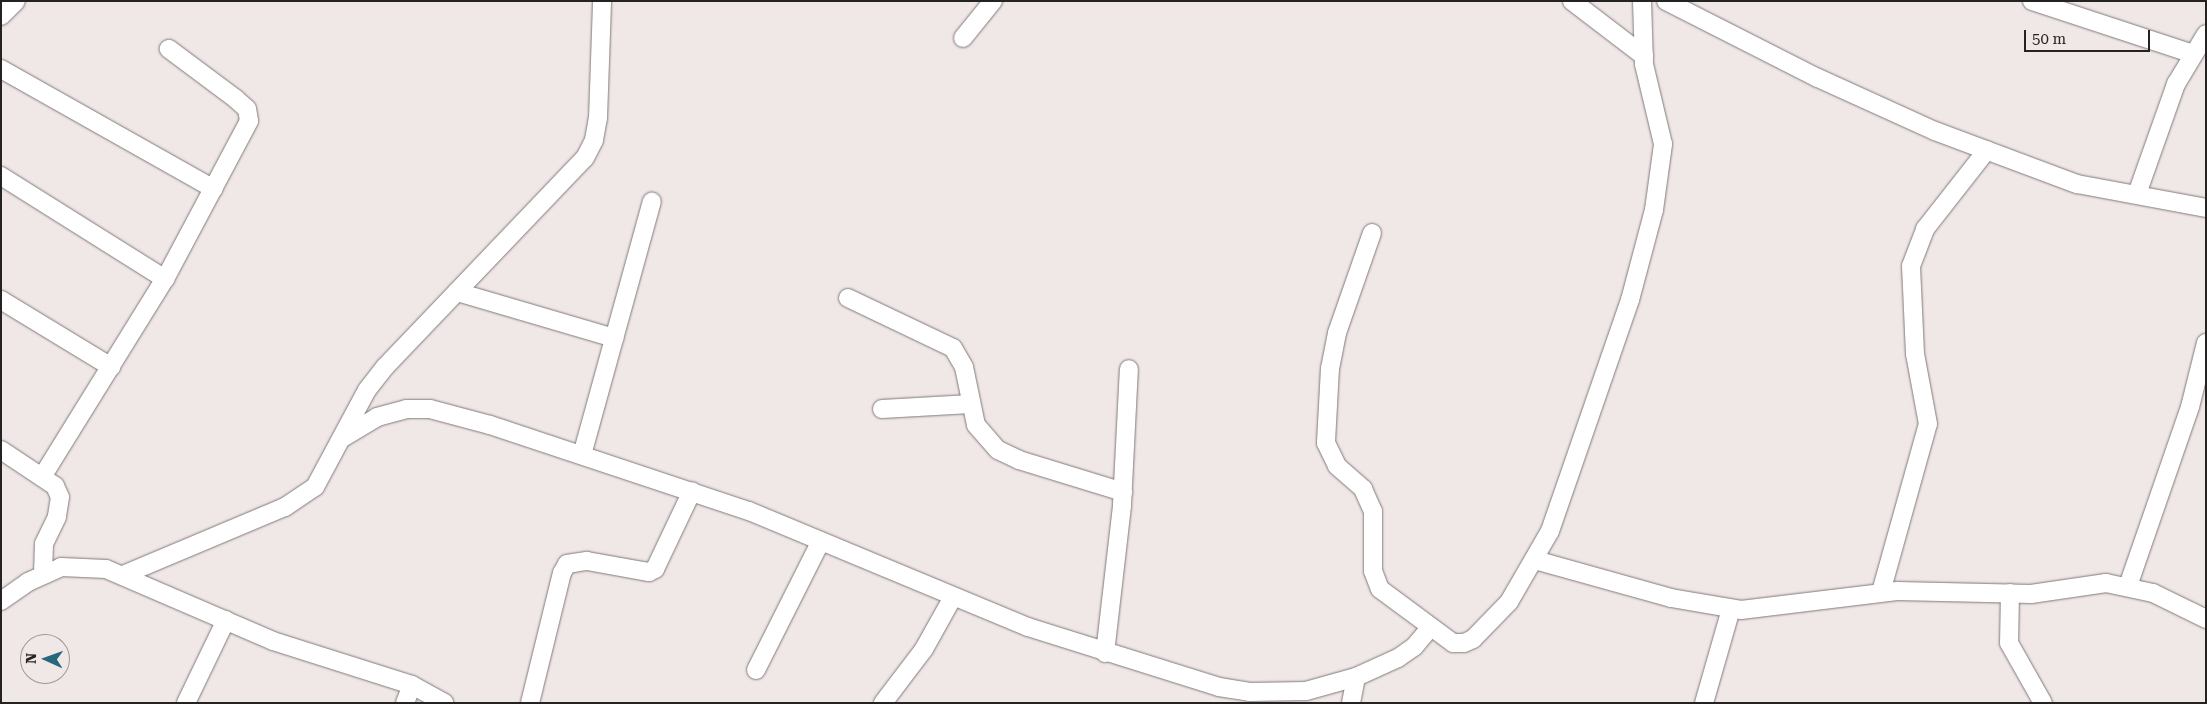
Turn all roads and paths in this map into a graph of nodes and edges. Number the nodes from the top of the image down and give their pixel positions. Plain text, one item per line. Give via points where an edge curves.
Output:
1 (16, 1) edge
2 (602, 1) edge
3 (993, 1) edge
4 (1572, 1) edge
5 (1642, 1) edge
6 (1666, 1) edge
7 (2032, 1) edge
8 (1, 16) edge
9 (2206, 34) edge
10 (963, 38) dead end
11 (169, 49) dead end
12 (2193, 54) junction
13 (1644, 56) junction
14 (1, 69) edge
15 (1987, 150) junction
16 (1, 176) edge
17 (214, 189) junction
18 (2137, 194) junction
19 (652, 200) dead end
20 (2206, 208) edge
21 (1372, 233) dead end
22 (166, 279) junction
23 (457, 292) junction
24 (848, 298) dead end
25 (1, 300) edge
26 (614, 338) junction
27 (2206, 343) edge
28 (111, 367) junction
29 (1129, 369) dead end
30 (971, 404) junction
31 (882, 409) dead end
32 (344, 437) junction
33 (1, 450) edge
34 (582, 455) junction
35 (42, 477) junction
36 (692, 491) junction
37 (1123, 492) junction
38 (821, 541) junction
39 (1536, 560) junction
40 (43, 573) junction
41 (123, 575) junction
42 (2128, 586) junction
43 (1881, 592) junction
44 (2010, 593) junction
45 (953, 597) junction
46 (1, 601) edge
47 (1730, 609) junction
48 (2206, 619) edge
49 (226, 620) junction
50 (1431, 627) junction
51 (1105, 653) junction
52 (756, 670) dead end
53 (1356, 677) junction
54 (412, 686) junction
55 (186, 703) edge
56 (405, 703) edge
57 (444, 703) edge
58 (530, 703) edge
59 (883, 703) edge
60 (1351, 703) edge
61 (1704, 703) edge
62 (2043, 703) edge

1 - 8 street
2 - 23 street via 598,118 594,140 570,176
3 - 10 street
4 - 13 street
5 - 13 street
6 - 15 street via 1818,78 1935,131
7 - 12 street
9 - 12 street
11 - 17 street via 247,109 249,121 245,132
12 - 18 street via 2176,84
13 - 39 street via 1663,144 1654,210 1630,300 1567,486
14 - 17 street
15 - 18 street via 2077,184
15 - 43 street via 1925,229 1911,266 1915,354 1928,424
16 - 22 street
17 - 22 street
18 - 20 street
19 - 26 street
21 - 50 street via 1337,334 1330,368 1326,443 1337,466 1363,489 1373,510 1373,571 1380,589
22 - 28 street
23 - 26 street
23 - 32 street via 367,390
24 - 30 street via 954,348 964,367
25 - 28 street
26 - 34 street
27 - 42 street via 2190,407
28 - 35 street
29 - 37 street
30 - 31 street
30 - 37 street via 982,436 998,450 1019,460
32 - 34 street via 390,413 406,409 430,410
32 - 41 street via 315,488 303,497
33 - 35 street
34 - 36 street
35 - 40 street via 55,486 60,496 57,516 44,544
36 - 38 street
36 - 58 street via 655,568 649,572 588,561 568,564 562,574
37 - 51 street
38 - 45 street
38 - 52 street
39 - 47 street via 1671,598
39 - 50 street via 1509,602 1473,640 1453,643
40 - 41 street via 61,567 79,567 106,569
40 - 46 street
41 - 49 street
42 - 44 street via 2106,583 2031,594
42 - 48 street via 2152,593
43 - 44 street
43 - 47 street via 1766,609
44 - 62 street via 2009,643
45 - 51 street
45 - 59 street via 924,649
47 - 61 street
49 - 54 street via 273,641
49 - 55 street
50 - 53 street via 1414,647 1398,658
51 - 53 street via 1219,687 1250,692 1306,691
53 - 60 street
54 - 56 street
54 - 57 street

